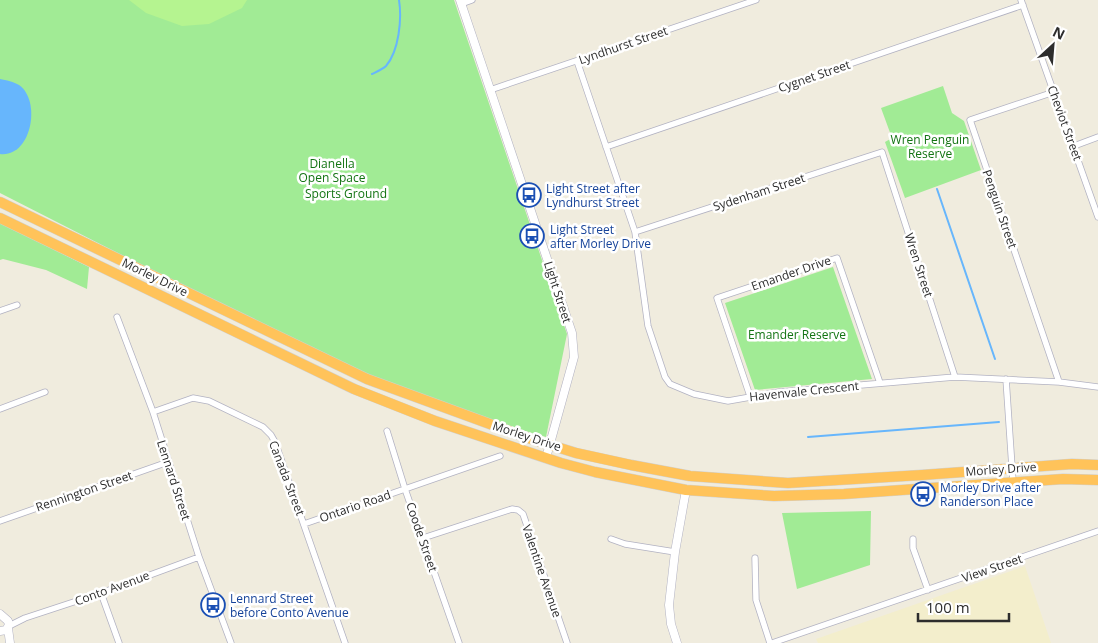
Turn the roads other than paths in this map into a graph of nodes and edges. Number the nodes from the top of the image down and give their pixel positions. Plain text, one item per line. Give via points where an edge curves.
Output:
1 (472, 0) edge
2 (756, 0) edge
3 (460, 2) edge
4 (1022, 2) edge
5 (576, 61) junction
6 (490, 90) junction
7 (1054, 92) junction
8 (1098, 137) edge
9 (1074, 146) junction
10 (606, 147) junction
11 (882, 152) joint
12 (0, 202) edge
13 (1098, 217) edge
14 (0, 218) edge
15 (635, 232) junction
16 (17, 305) dead end
17 (0, 311) edge
18 (117, 317) dead end
19 (955, 377) junction
20 (1006, 379) junction
21 (1059, 382) junction
22 (880, 383) junction
23 (1098, 386) edge
24 (46, 392) dead end
25 (750, 396) junction
26 (0, 409) edge
27 (153, 412) junction
28 (387, 431) dead end
29 (549, 444) junction
30 (500, 456) dead end
31 (546, 458) junction
32 (168, 462) junction
33 (1098, 464) edge
34 (1011, 468) junction
35 (1098, 480) edge
36 (1013, 482) junction
37 (405, 489) junction
38 (686, 490) junction
39 (0, 521) edge
40 (304, 524) junction
41 (1098, 531) edge
42 (423, 538) junction
43 (913, 539) dead end
44 (611, 540) dead end
45 (675, 552) junction
46 (200, 557) junction
47 (755, 558) dead end
48 (928, 590) junction
49 (101, 593) junction
50 (4, 625) edge
51 (5, 643) edge
52 (10, 643) edge
53 (119, 643) edge
54 (231, 643) edge
55 (345, 643) edge
56 (459, 643) edge
57 (567, 643) edge
58 (677, 643) edge
59 (771, 643) edge

1 - 3 street
2 - 5 street, Lyndhurst Street
3 - 6 street, Light Street
4 - 7 street, Cheviot Street
4 - 10 street, Cygnet Street
5 - 6 street, Lyndhurst Street
5 - 10 street, Havenvale Crescent
6 - 29 street, Light Street via 572,333 574,356
7 - 9 street, Cheviot Street
7 - 21 street, Penguin Street via 970,120
8 - 9 street
9 - 13 street, Cheviot Street
10 - 15 street, Havenvale Crescent
11 - 15 street, Sydenham Street
11 - 19 street, Wren Street
12 - 29 highway, Morley Drive via 367,380
14 - 31 highway, Morley Drive via 354,389 435,421
15 - 25 street, Havenvale Crescent via 648,326 665,377 670,384 694,394 728,401
16 - 17 street
18 - 27 street, Lennard Street
19 - 20 street, Havenvale Crescent
19 - 22 street, Havenvale Crescent
20 - 21 street, Havenvale Crescent
20 - 34 street
21 - 23 street, Havenvale Crescent
22 - 25 street, Havenvale Crescent
22 - 25 street, Emander Drive via 837,258 717,298
24 - 26 street
27 - 32 street, Lennard Street
27 - 40 street, Canada Street via 193,398 209,401 263,427 275,442
28 - 37 street, Coode Street
29 - 31 street, Light Street
29 - 34 highway, Morley Drive via 576,453 690,476 788,483
30 - 37 street, Ontario Road
31 - 38 highway, Morley Drive via 595,472
32 - 39 street, Rennington Street
32 - 46 street, Lennard Street
33 - 34 highway, Morley Drive
34 - 36 street
35 - 36 highway, Morley Drive
36 - 38 highway, Morley Drive via 822,496
37 - 40 street, Ontario Road
37 - 42 street, Coode Street
38 - 45 street
40 - 55 street, Canada Street
41 - 48 street, View Street
42 - 56 street, Coode Street
42 - 57 street, Valentine Avenue via 512,508 518,510 523,514
43 - 48 street via 913,548
44 - 45 street
45 - 58 street via 669,606
46 - 49 street, Conto Avenue
46 - 54 street, Lennard Street
47 - 59 street via 756,600
48 - 59 street, View Street
49 - 50 street, Conto Avenue
49 - 53 street
50 - 51 street
50 - 52 street

